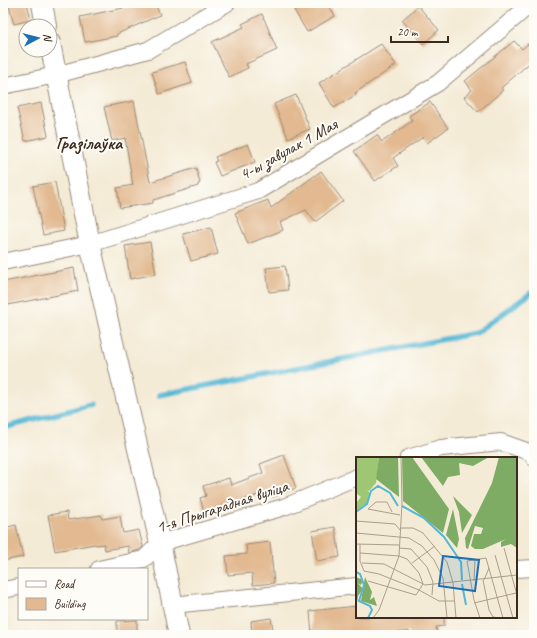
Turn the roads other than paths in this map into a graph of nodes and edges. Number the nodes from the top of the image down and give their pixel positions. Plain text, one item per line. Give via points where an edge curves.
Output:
1 (42, 3) edge
2 (227, 3) edge
3 (532, 3) edge
4 (45, 18) edge
5 (53, 58) edge
6 (56, 75) junction
7 (3, 86) edge
8 (90, 244) junction
9 (3, 262) edge
10 (411, 457) edge
11 (534, 458) edge
12 (356, 477) edge
13 (160, 543) junction
14 (104, 568) edge
15 (534, 568) edge
16 (517, 569) edge
17 (356, 586) edge
18 (18, 587) edge
19 (3, 590) edge
20 (172, 605) junction
21 (179, 635) edge

1 - 4 street
2 - 6 street via 148,50
3 - 8 street, 4-ы завулак 1 Мая via 438,83 258,191
5 - 6 street
6 - 7 street
6 - 8 street
8 - 9 street, 4-ы завулак 1 Мая
8 - 13 street
10 - 11 street via 441,448 501,442 532,453
12 - 13 street, 1-я Прыгарадная вуліца via 284,507
13 - 14 street, 1-я Прыгарадная вуліца via 144,559
13 - 20 street
15 - 16 street
17 - 20 street
18 - 19 street
20 - 21 street

